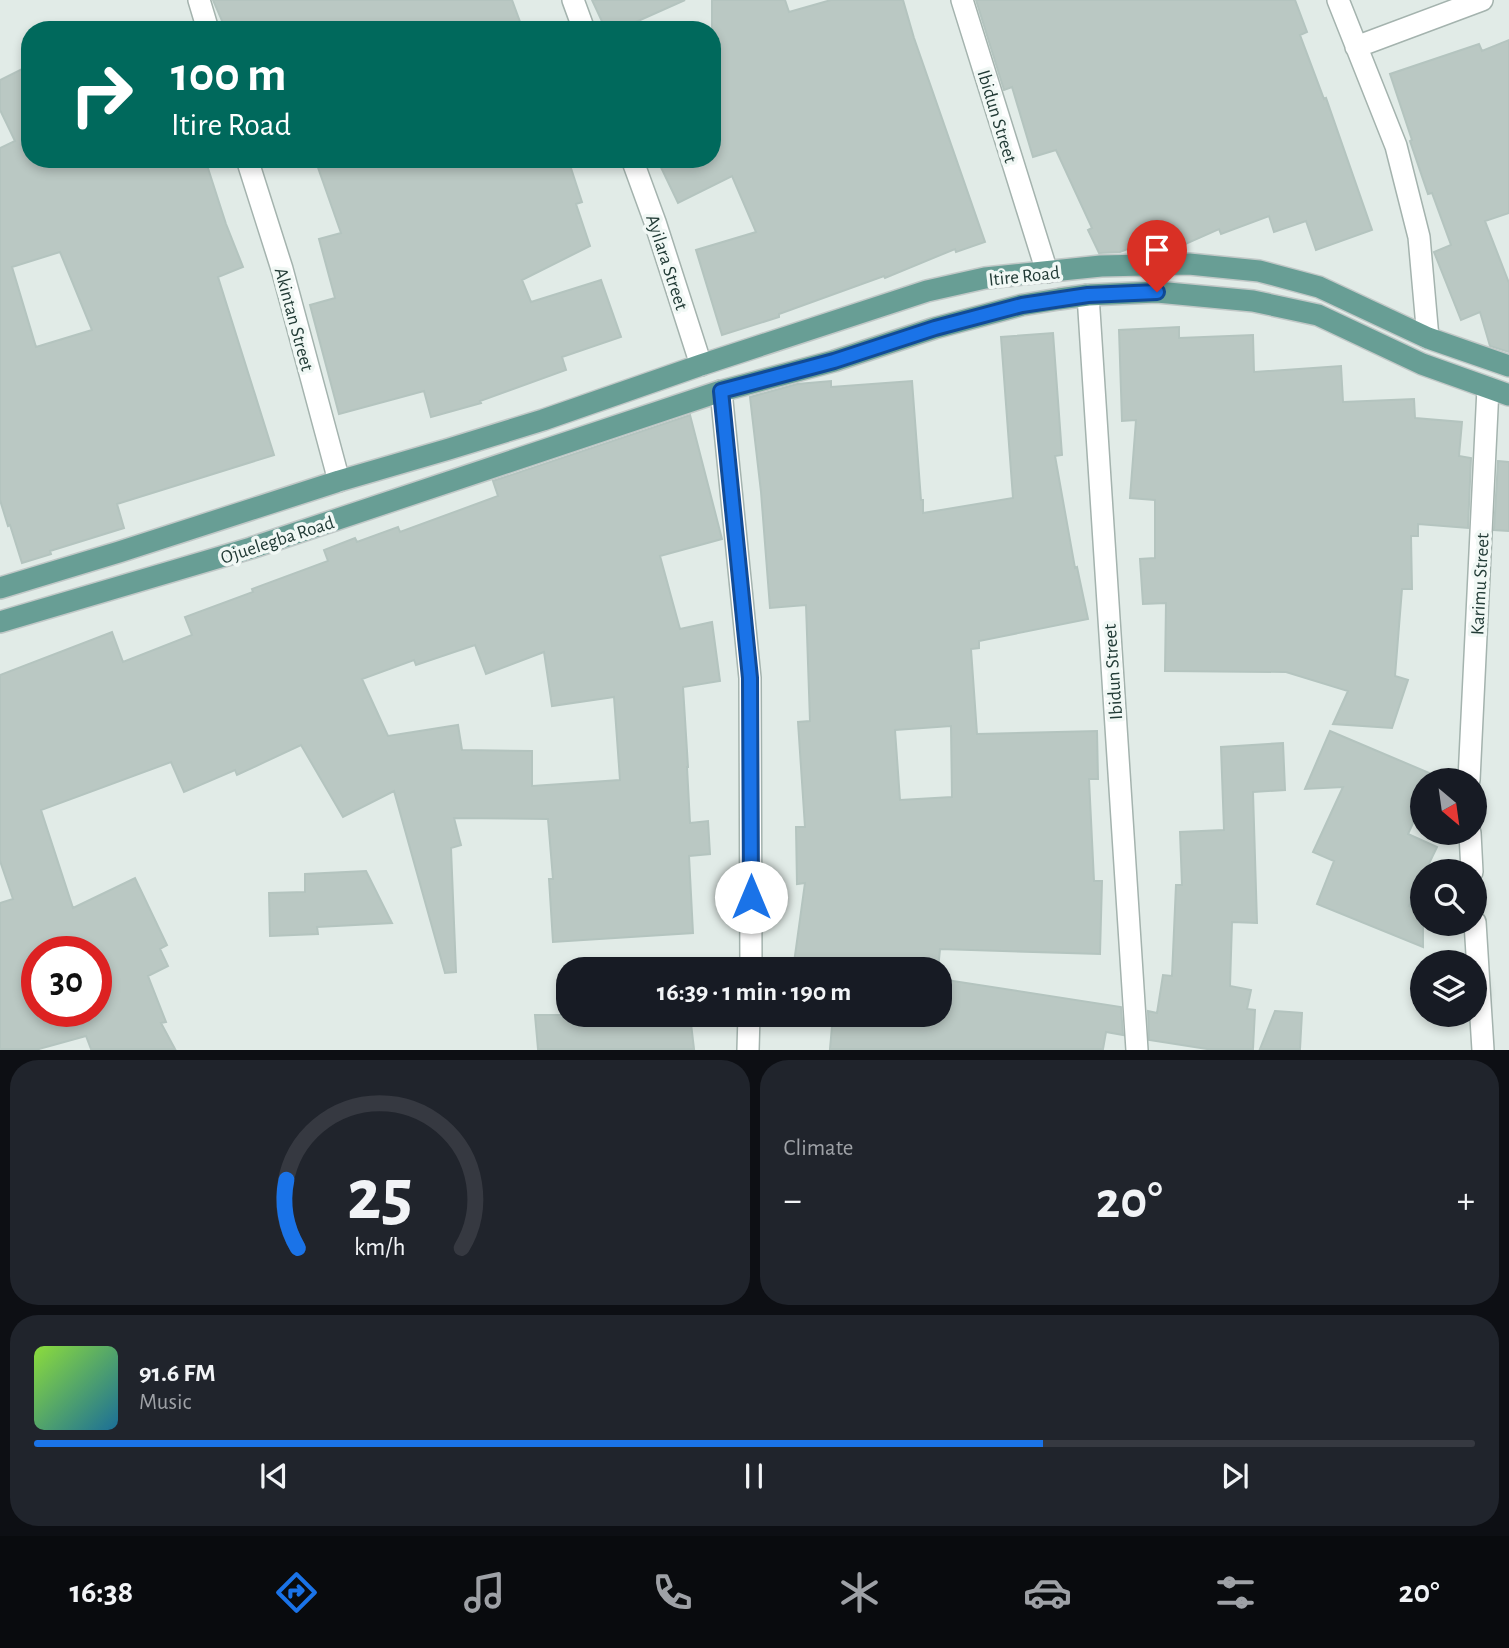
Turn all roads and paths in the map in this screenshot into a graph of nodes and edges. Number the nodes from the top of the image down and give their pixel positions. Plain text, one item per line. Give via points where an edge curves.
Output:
1 (199, 0) edge
2 (573, 0) edge
3 (962, 0) edge
4 (1338, 0) edge
5 (1482, 0) edge
6 (205, 21) edge
7 (581, 21) edge
8 (1356, 47) junction
9 (250, 168) edge
10 (635, 168) edge
11 (1047, 272) junction
12 (1088, 295) junction
13 (1428, 338) junction
14 (701, 365) junction
15 (1509, 366) edge
16 (1488, 388) junction
17 (721, 391) junction
18 (1509, 395) edge
19 (542, 420) joint
20 (552, 448) joint
21 (339, 481) junction
22 (0, 588) edge
23 (0, 622) edge
24 (1470, 768) edge
25 (1476, 936) edge
26 (751, 957) edge
27 (749, 1027) edge
28 (748, 1049) edge
29 (1137, 1049) edge
30 (1483, 1049) edge

1 - 6 street
2 - 7 street
3 - 11 street, Ibidun Street
4 - 8 street
5 - 8 street
8 - 13 street via 1396,146 1419,237
9 - 21 street, Akintan Street
10 - 14 street, Ayilara Street
11 - 13 main road, Itire Road via 1189,264 1259,271 1319,287
11 - 14 main road, Itire Road via 985,278 927,291
12 - 16 main road, Itire Road via 1157,292 1253,301 1318,315 1422,365
12 - 17 main road, Itire Road via 1022,305
12 - 29 street, Ibidun Street
13 - 15 main road, Itire Road
14 - 19 main road, Itire Road
16 - 18 main road, Itire Road
16 - 24 street, Karimu Street
17 - 20 main road, Itire Road
17 - 26 street via 750,678
19 - 21 main road, Ojuelegba Road
20 - 23 main road, Ojuelegba Road via 251,548
21 - 22 main road, Ojuelegba Road
25 - 30 street
27 - 28 street

